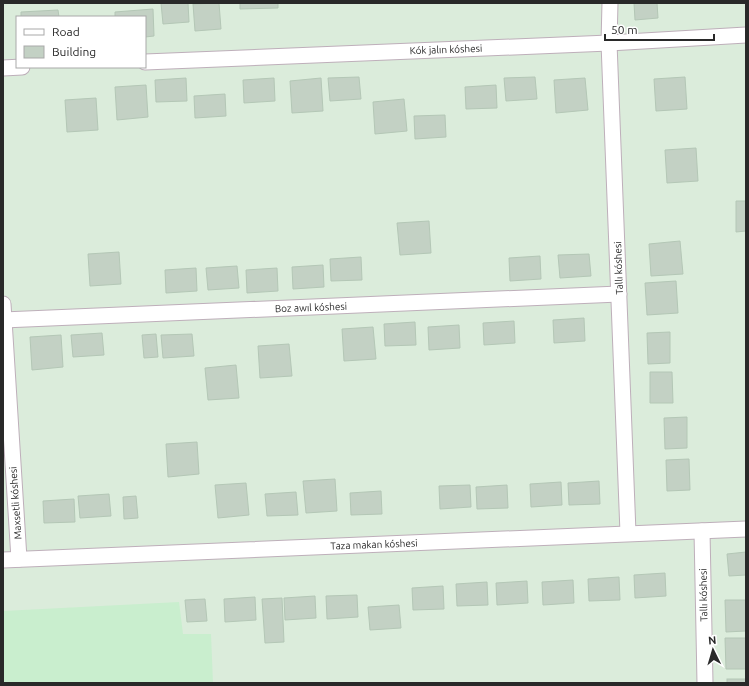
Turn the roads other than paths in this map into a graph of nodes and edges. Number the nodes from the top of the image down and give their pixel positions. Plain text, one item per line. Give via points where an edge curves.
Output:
1 (610, 3) edge
2 (746, 35) edge
3 (609, 42) junction
4 (146, 62) edge
5 (16, 67) edge
6 (3, 68) edge
7 (619, 294) junction
8 (3, 304) edge
9 (3, 320) edge
10 (746, 529) edge
11 (702, 531) junction
12 (628, 533) junction
13 (19, 559) junction
14 (3, 560) edge
15 (705, 683) edge

1 - 3 street, Tallı kóshesi
2 - 3 street, Kók jalın kóshesi
3 - 4 street, Kók jalın kóshesi
3 - 7 street, Tallı kóshesi
5 - 6 street
7 - 9 street, Boz awıl kóshesi
7 - 12 street, Tallı kóshesi
8 - 9 street, Maxsetli kóshesi
9 - 13 street, Maxsetli kóshesi
10 - 11 street, Taza makan kóshesi
11 - 12 street, Taza makan kóshesi
11 - 15 street, Tallı kóshesi
12 - 13 street, Taza makan kóshesi
13 - 14 street, Taza makan kóshesi

